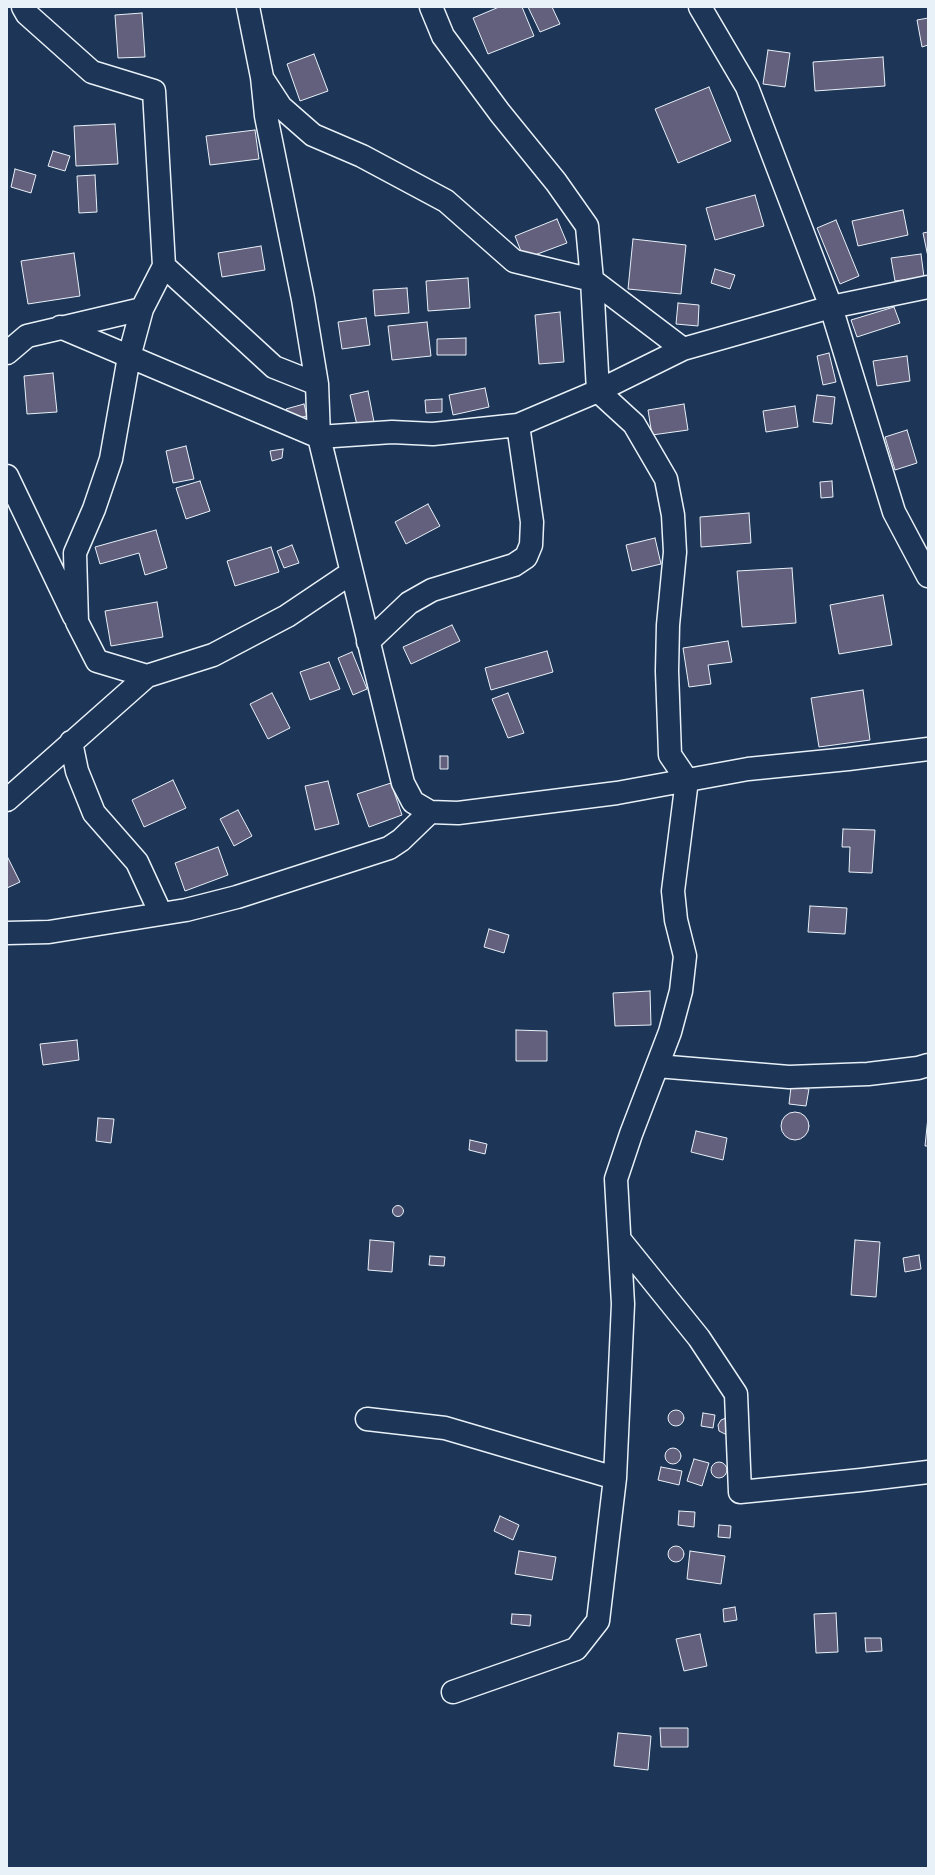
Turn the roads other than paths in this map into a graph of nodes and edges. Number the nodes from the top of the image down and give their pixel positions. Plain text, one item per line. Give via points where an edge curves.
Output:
1 (23, 7) edge
2 (248, 7) edge
3 (431, 7) edge
4 (700, 7) edge
5 (262, 77) junction
6 (164, 266) junction
7 (592, 280) junction
8 (928, 286) edge
9 (831, 307) junction
10 (142, 309) junction
11 (60, 327) junction
12 (7, 344) edge
13 (683, 349) junction
14 (7, 353) edge
15 (129, 357) junction
16 (318, 384) junction
17 (598, 391) junction
18 (518, 425) junction
19 (319, 437) junction
20 (7, 476) edge
21 (351, 573) junction
22 (928, 576) edge
23 (77, 622) junction
24 (368, 642) junction
25 (147, 676) junction
26 (71, 742) junction
27 (928, 749) edge
28 (687, 780) junction
29 (7, 800) edge
30 (430, 812) junction
31 (161, 914) junction
32 (7, 933) edge
33 (928, 1065) edge
34 (657, 1066) junction
35 (620, 1240) junction
36 (367, 1419) dead end
37 (928, 1472) edge
38 (615, 1478) junction
39 (453, 1692) dead end

1 - 6 street via 27,14 92,72 154,90
2 - 5 street
3 - 7 street via 443,36 587,226
4 - 9 street via 747,87
5 - 7 street via 281,107 313,134 375,162 446,201 514,262
5 - 16 street via 266,116
6 - 10 street
6 - 16 street via 274,367
7 - 13 street
7 - 17 street
8 - 9 street
9 - 13 street
9 - 22 street via 894,512
10 - 11 street
10 - 15 street
11 - 14 street via 27,336
11 - 15 street
12 - 14 street
13 - 17 street
15 - 19 street
15 - 23 street via 111,459 94,509 75,553
16 - 19 street
17 - 18 street
17 - 28 street via 634,424 666,479 673,515 675,552 668,625 670,756
18 - 19 street via 433,434 392,432
18 - 24 street via 532,522 531,545 526,557 514,565 432,590 409,602
19 - 21 street
20 - 23 street
21 - 24 street
21 - 25 street via 287,616 213,655
23 - 25 street via 97,661
24 - 30 street via 403,784 413,802
25 - 26 street
26 - 29 street
26 - 31 street via 77,772 94,813 137,862
27 - 28 street via 748,769
28 - 30 street via 617,793 458,813
28 - 34 street via 673,891 676,920 685,956 681,991 670,1032
30 - 31 street via 389,848 237,897
31 - 32 street via 49,932
33 - 34 street via 868,1074 789,1077
34 - 35 street via 616,1179
35 - 37 street via 699,1338 736,1394 740,1492
35 - 38 street via 623,1304
36 - 38 street via 445,1428
38 - 39 street via 598,1621 576,1649

